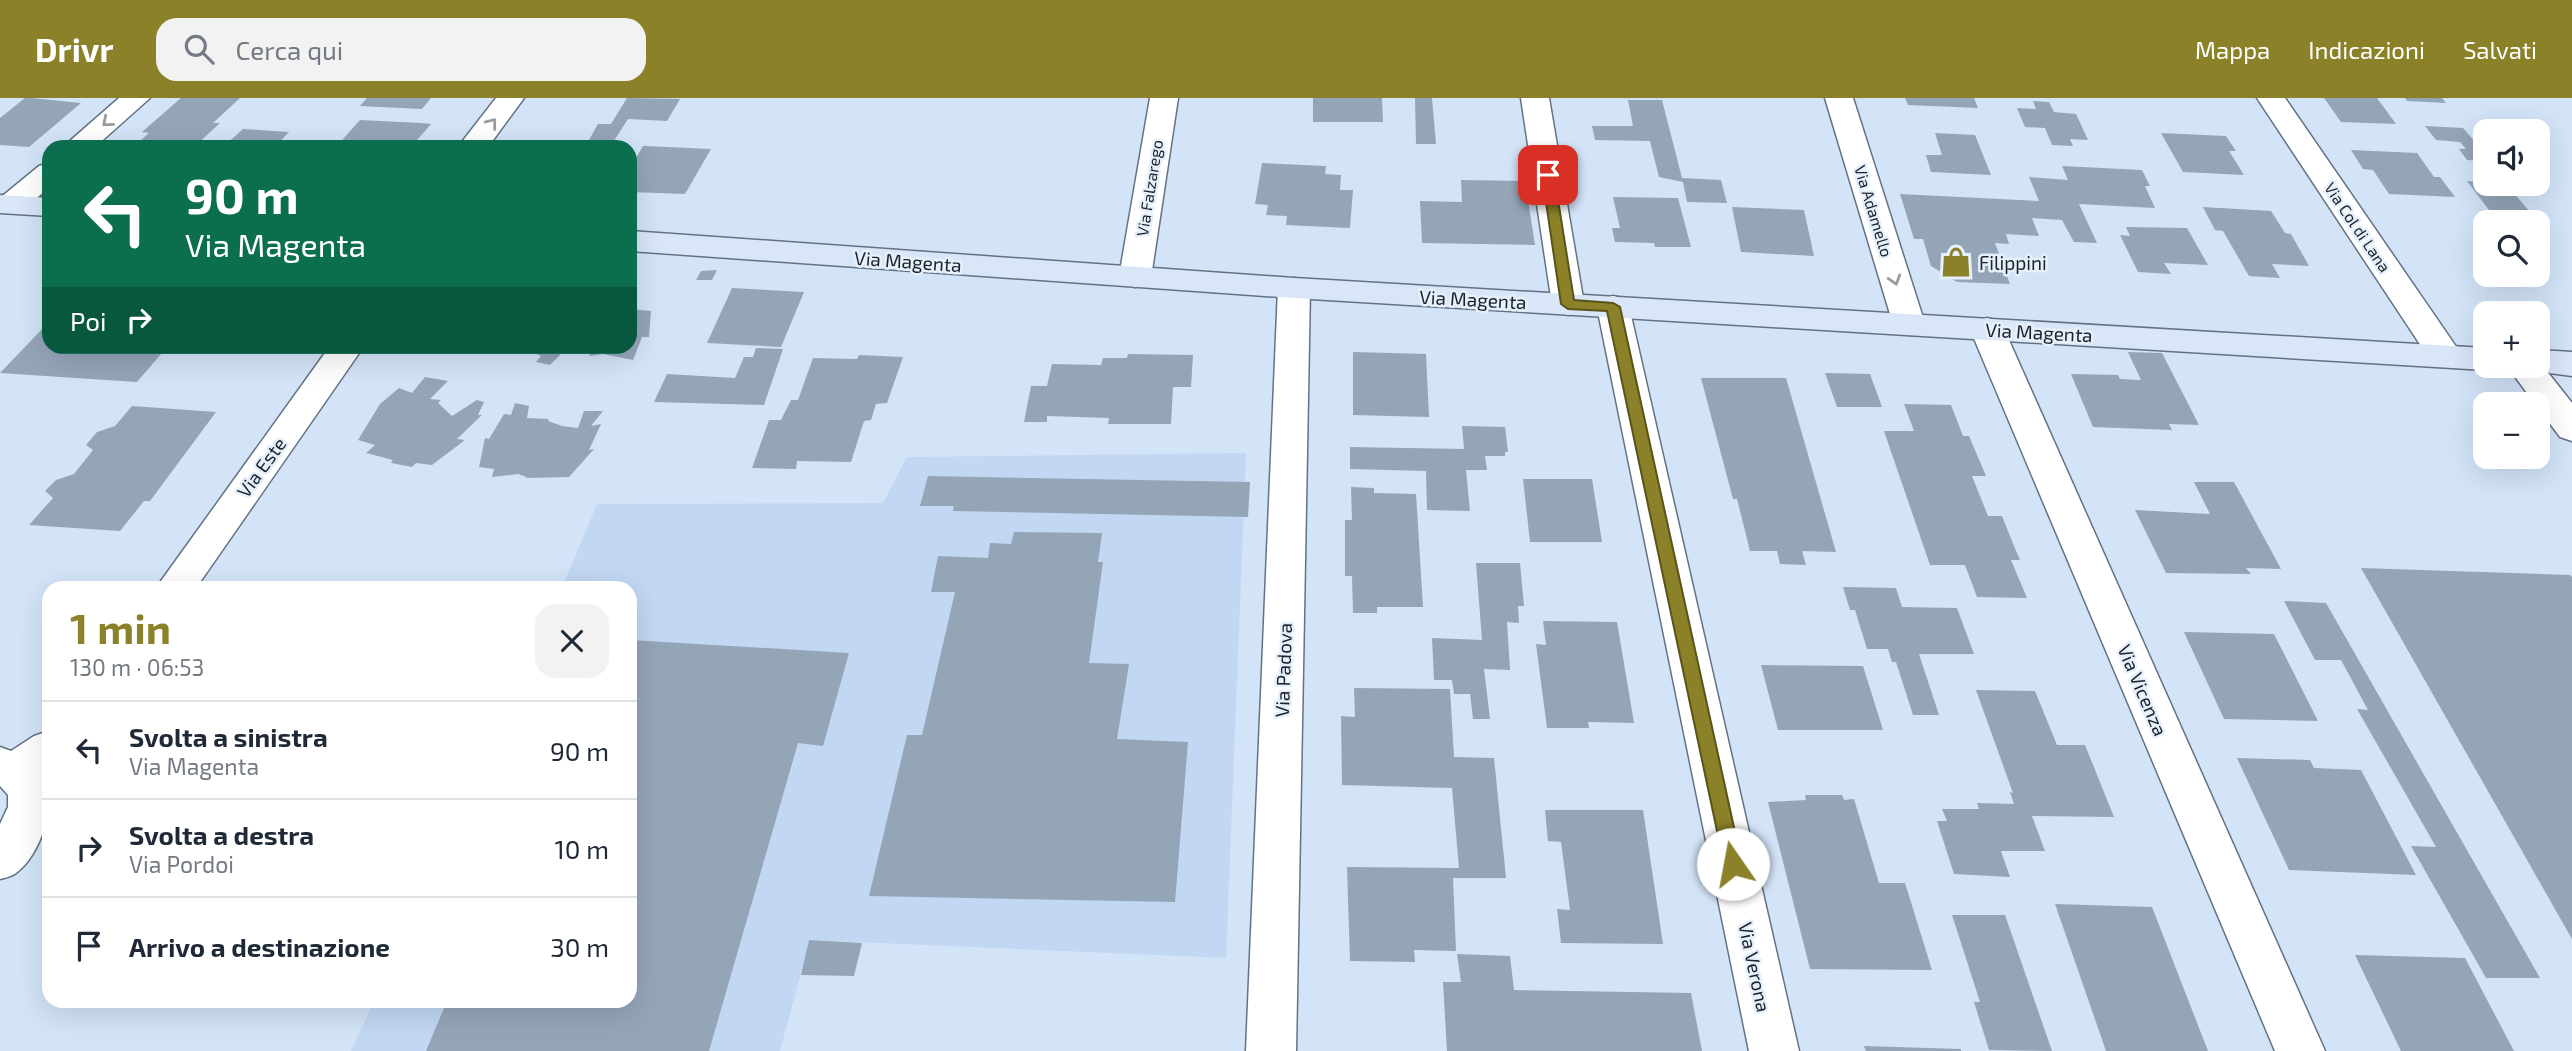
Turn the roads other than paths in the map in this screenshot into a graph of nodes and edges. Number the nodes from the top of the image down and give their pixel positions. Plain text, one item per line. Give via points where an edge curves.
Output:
1 (136, 98) edge
2 (510, 98) edge
3 (1164, 98) edge
4 (1535, 98) edge
5 (1839, 98) edge
6 (2271, 98) edge
7 (86, 140) edge
8 (478, 140) edge
9 (42, 177) edge
10 (5, 205) edge
11 (42, 207) edge
12 (637, 241) edge
13 (1135, 277) junction
14 (1294, 288) junction
15 (1568, 304) junction
16 (1613, 307) junction
17 (1909, 324) junction
18 (1987, 329) junction
19 (342, 354) edge
20 (2445, 356) junction
21 (2473, 358) edge
22 (2550, 362) edge
23 (2572, 363) edge
24 (2533, 378) edge
25 (2572, 428) edge
26 (180, 581) edge
27 (21, 762) edge
28 (0, 859) edge
29 (1271, 1051) edge
30 (1773, 1051) edge
31 (2300, 1051) edge

1 -> 7 street
8 -> 2 street
3 - 13 street, Via Falzarego
4 - 15 street
5 -> 17 street, Via Adamello
6 - 20 street, Via Col di Lana
9 - 10 street
10 - 11 street
12 - 13 street, Via Magenta
13 - 14 street, Via Magenta
14 - 15 street, Via Magenta
14 - 29 street, Via Padova
15 - 16 street, Via Magenta
16 - 17 street, Via Magenta
16 - 30 street, Via Verona
17 - 18 street, Via Magenta
18 - 20 street, Via Magenta
18 - 31 street, Via Vicenza
19 - 26 street, Via Este
20 - 21 street, Via Magenta
22 - 23 street
24 - 25 street
27 - 28 street via 31,797 28,816

